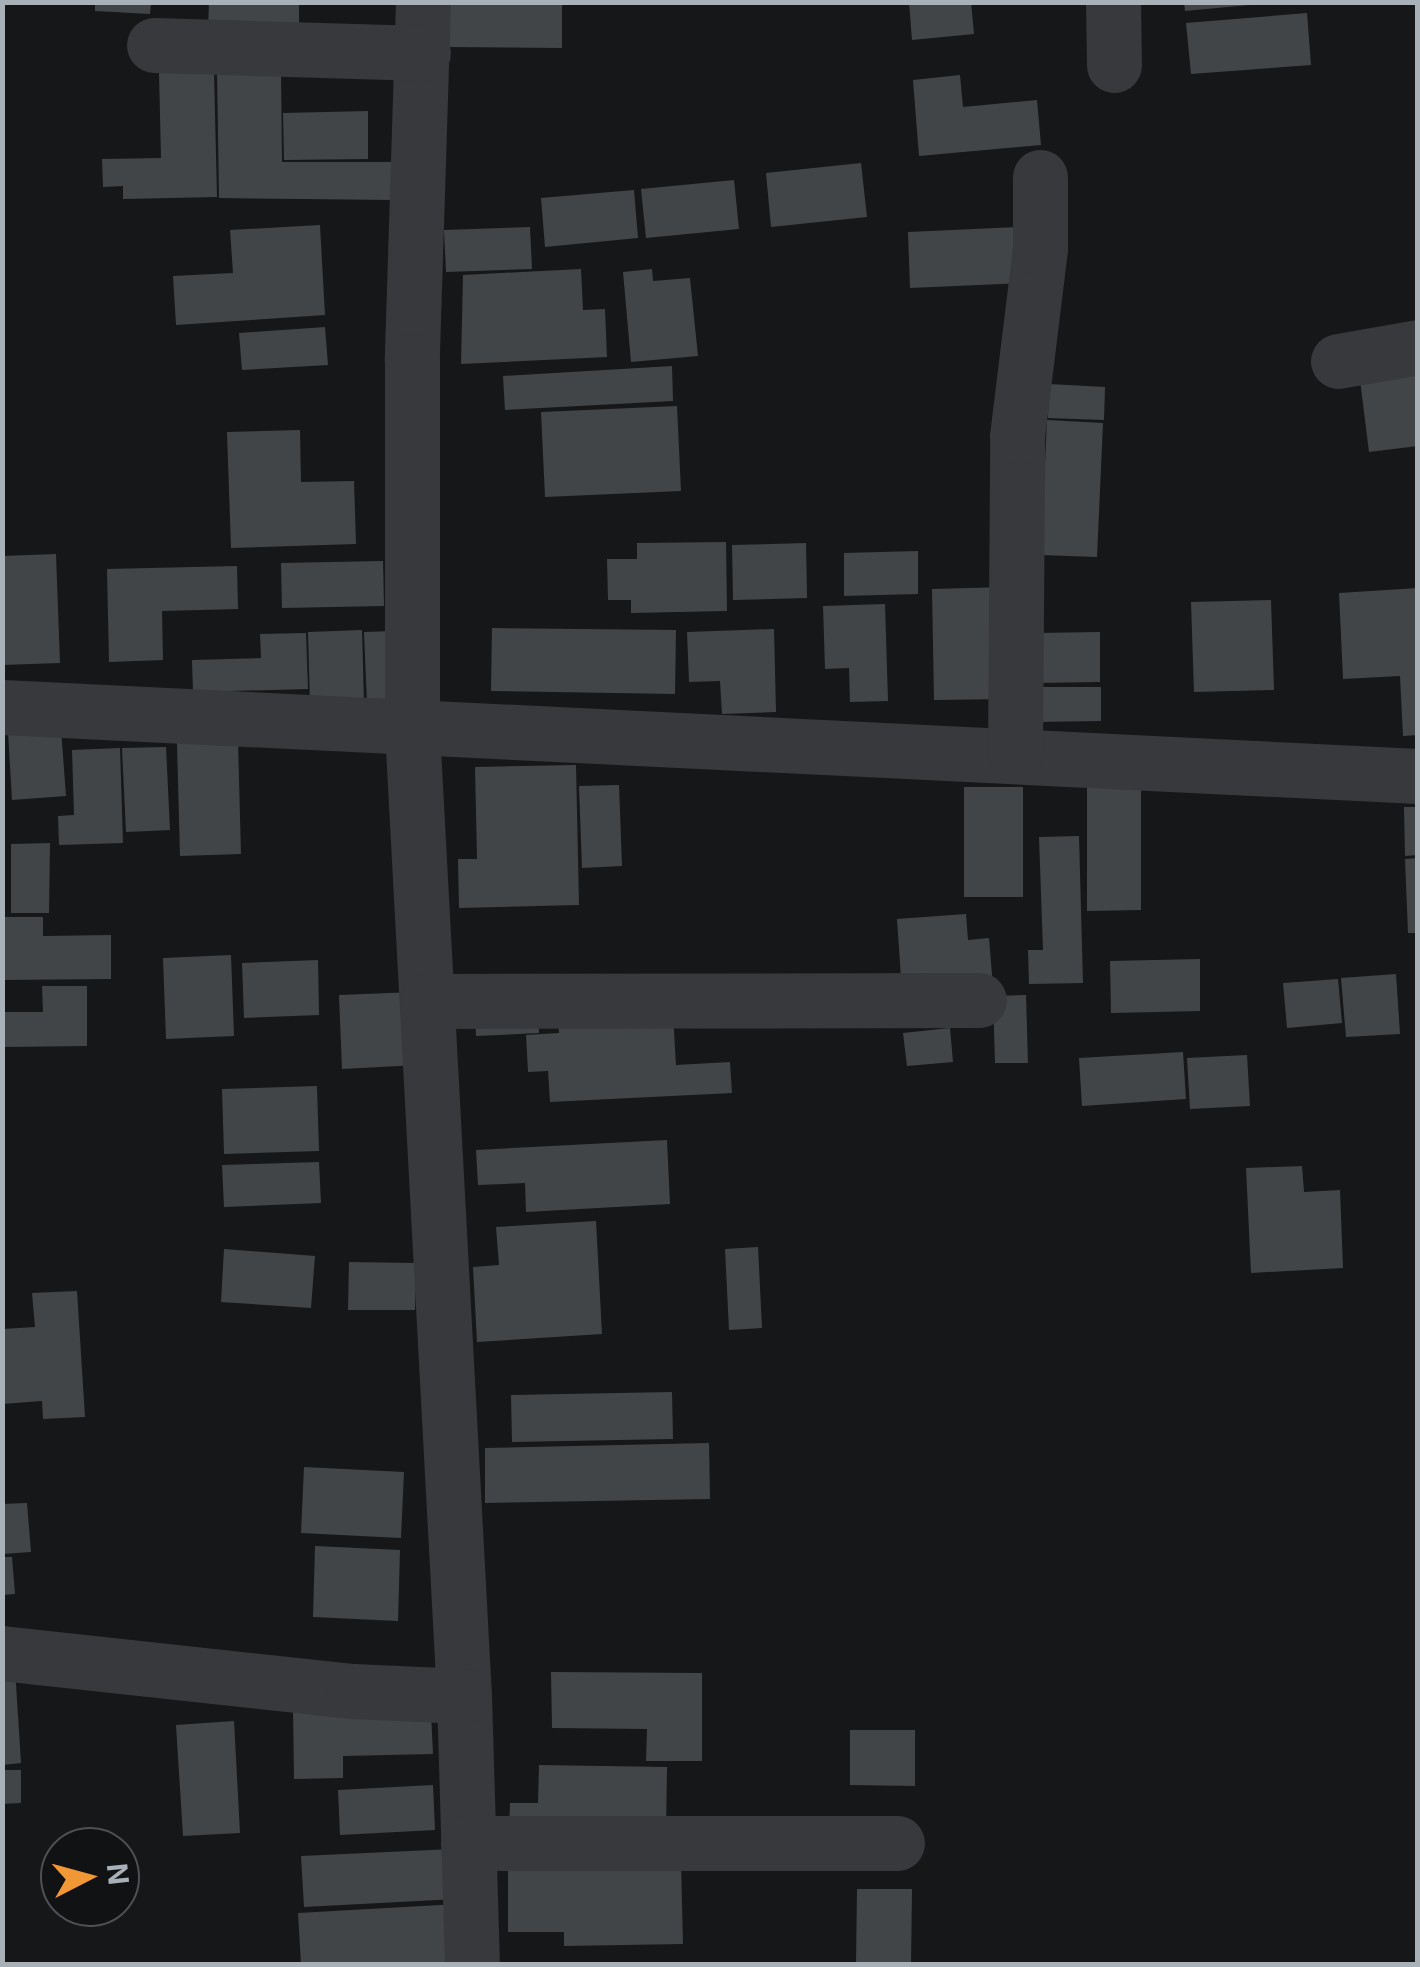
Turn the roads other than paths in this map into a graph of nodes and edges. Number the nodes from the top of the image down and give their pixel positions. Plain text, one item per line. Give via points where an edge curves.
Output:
1 (1112, 2) edge
2 (423, 28) edge
3 (154, 46) dead end
4 (1114, 65) dead end
5 (1040, 177) dead end
6 (1418, 347) edge
7 (1338, 361) dead end
8 (2, 708) edge
9 (412, 730) junction
10 (1015, 754) junction
11 (1418, 776) edge
12 (980, 1000) dead end
13 (427, 1001) junction
14 (2, 1653) edge
15 (464, 1696) junction
16 (468, 1843) junction
17 (897, 1843) dead end
18 (472, 1964) edge

1 - 4 street
2 - 3 street
2 - 9 street via 412,362
5 - 10 street via 1040,248 1016,436
6 - 7 street
8 - 9 street
9 - 10 street
9 - 13 street
10 - 11 street
12 - 13 street
13 - 15 street
14 - 15 street via 354,1691
15 - 16 street
16 - 17 street
16 - 18 street

